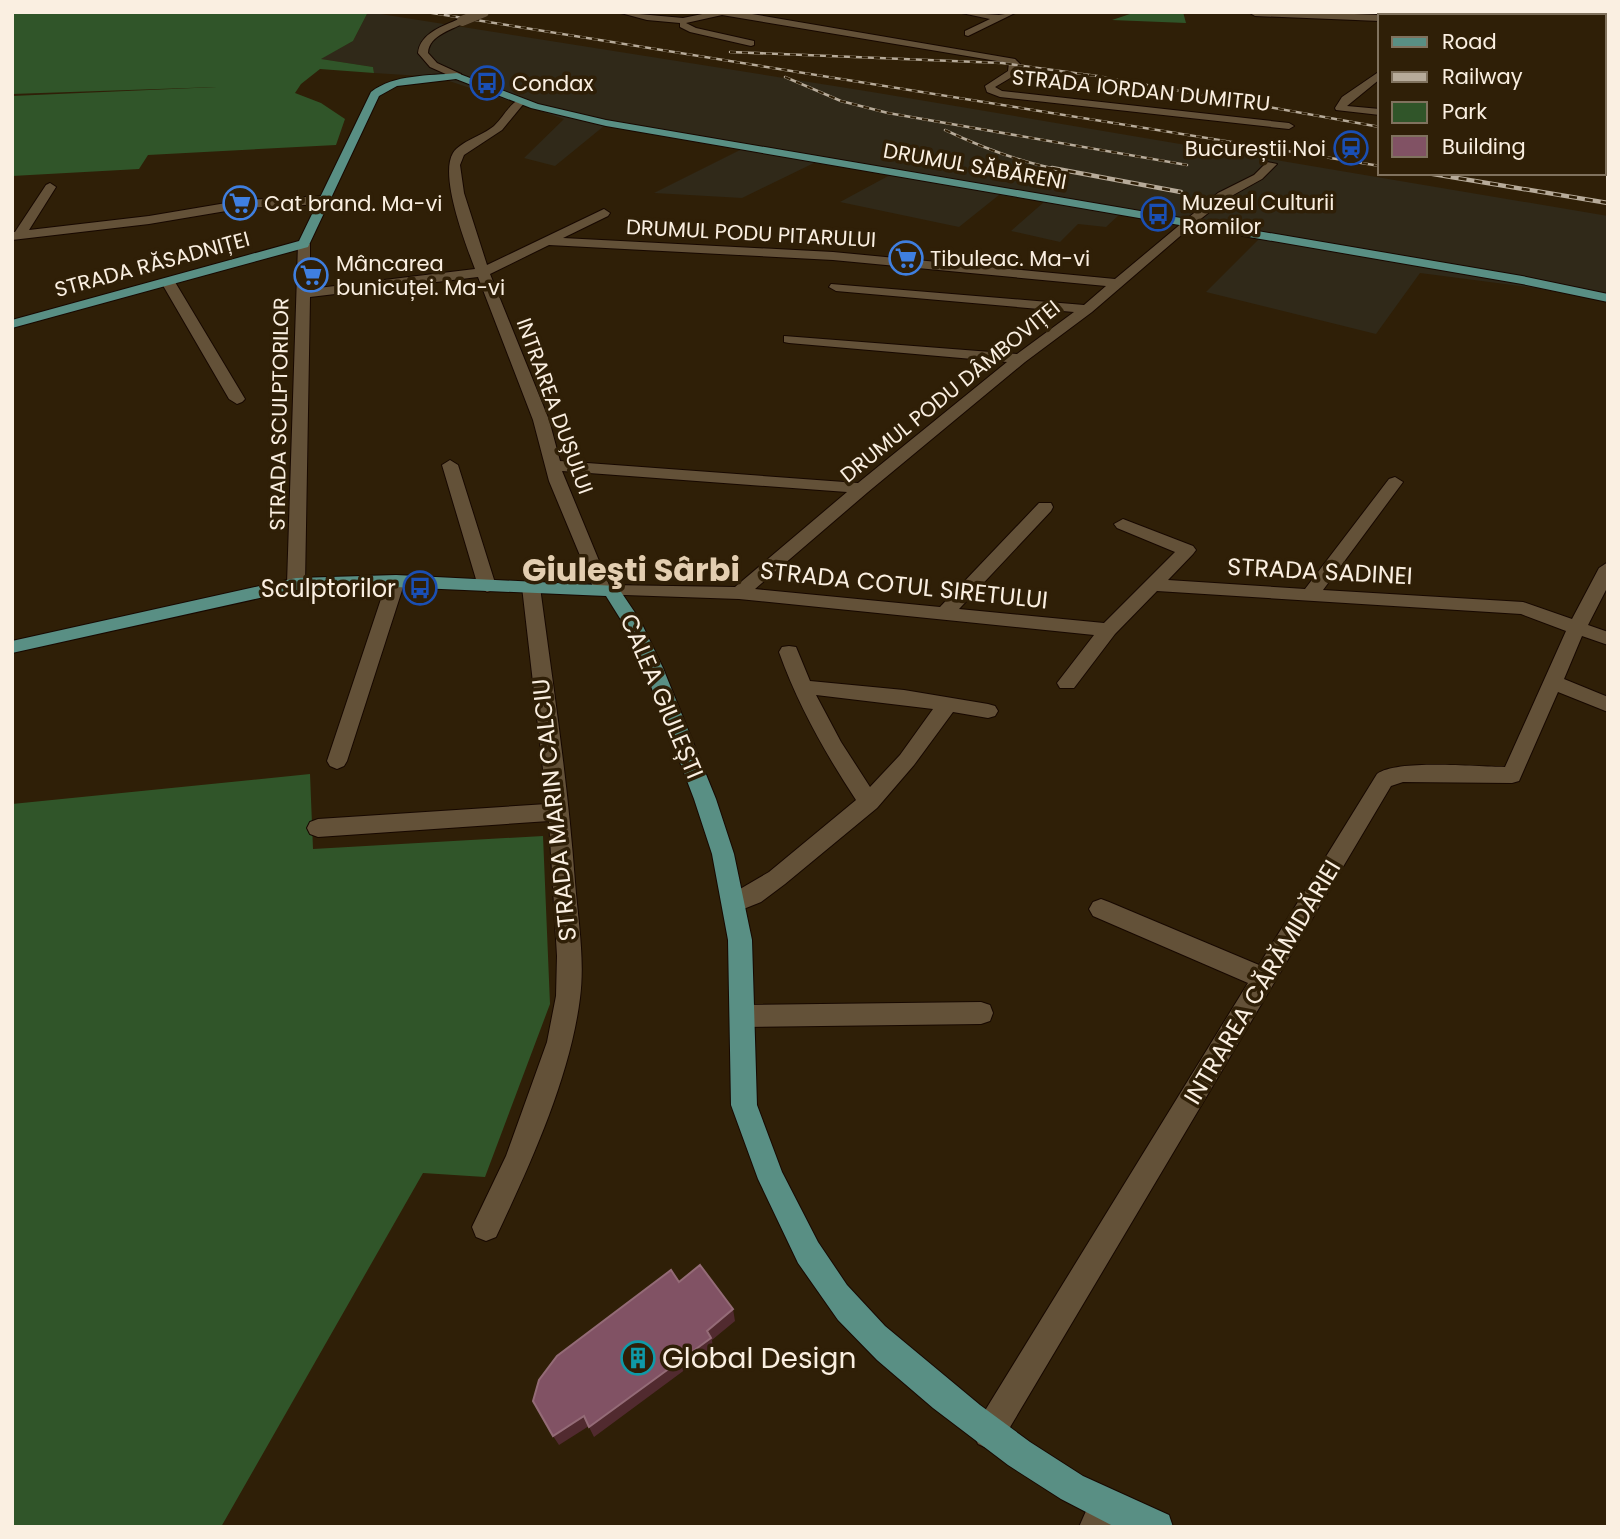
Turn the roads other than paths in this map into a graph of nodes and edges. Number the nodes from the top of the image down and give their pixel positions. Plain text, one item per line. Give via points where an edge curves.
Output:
1 (484, 12) edge
2 (621, 12) edge
3 (722, 12) edge
4 (961, 12) edge
5 (1013, 12) edge
6 (1357, 12) edge
7 (1255, 13) edge
8 (1378, 17) edge
9 (1378, 17) edge
10 (1000, 18) junction
11 (683, 23) junction
12 (968, 33) dead end
13 (751, 43) dead end
14 (457, 76) junction
15 (1378, 76) edge
16 (1367, 84) junction
17 (1378, 85) edge
18 (520, 102) junction
19 (1378, 112) edge
20 (1289, 126) dead end
21 (1271, 164) dead end
22 (50, 187) dead end
23 (325, 200) junction
24 (604, 213) dead end
25 (1189, 222) junction
26 (16, 236) edge
27 (547, 241) junction
28 (304, 244) junction
29 (484, 272) junction
30 (168, 282) junction
31 (1118, 283) junction
32 (836, 287) dead end
33 (303, 294) junction
34 (1608, 298) edge
35 (1087, 309) junction
36 (12, 324) edge
37 (789, 338) dead end
38 (1020, 359) junction
39 (237, 398) dead end
40 (450, 465) dead end
41 (553, 465) junction
42 (1395, 482) dead end
43 (862, 488) junction
44 (1045, 507) dead end
45 (1123, 524) dead end
46 (1607, 573) edge
47 (396, 581) junction
48 (296, 584) junction
49 (1154, 585) junction
50 (487, 586) junction
51 (531, 587) junction
52 (606, 590) junction
53 (739, 593) junction
54 (1310, 595) junction
55 (945, 613) junction
56 (1577, 626) junction
57 (1108, 630) junction
58 (1608, 639) edge
59 (12, 647) edge
60 (789, 652) dead end
61 (1553, 682) junction
62 (1067, 683) dead end
63 (800, 687) junction
64 (947, 705) junction
65 (1608, 705) edge
66 (988, 711) dead end
67 (337, 761) dead end
68 (869, 802) junction
69 (559, 812) junction
70 (318, 828) dead end
71 (736, 903) junction
72 (1101, 909) dead end
73 (1265, 978) junction
74 (981, 1013) dead end
75 (742, 1016) junction
76 (486, 1227) dead end
77 (989, 1433) junction
78 (1101, 1516) edge
79 (1157, 1527) edge

1 - 14 street, DRUMUL SĂBĂRENI, bridge via 424,44 427,60
2 - 11 street
3 - 11 street
3 - 20 street, STRADA IORDAN DUMITRU via 1012,61 1013,72 990,86 1000,94
4 - 10 street
5 - 10 street
6 - 8 street
7 - 9 street
10 - 12 street
11 - 13 street via 688,29
14 - 18 main road, DRUMUL SĂBĂRENI
14 - 23 main road, STRADA SCULPTORILOR via 396,83 375,94
15 - 16 street
16 - 17 street
16 - 19 street via 1340,108
18 - 25 main road, DRUMUL SĂBĂRENI via 606,123
18 - 29 street, INTRAREA DUȘULUI via 498,128 460,153 454,165 463,217
21 - 25 street, DRUMUL PODU DÂMBOVIȚEI
22 - 26 street
23 - 26 street via 244,204
23 - 28 main road, STRADA SCULPTORILOR
24 - 27 street
25 - 31 street, DRUMUL PODU DÂMBOVIȚEI
25 - 34 main road, DRUMUL SĂBĂRENI
27 - 29 street
27 - 31 street, DRUMUL PODU PITARULUI via 833,256
28 - 30 main road, STRADA RĂSADNIȚEI
28 - 33 street, STRADA SCULPTORILOR
29 - 33 street
29 - 41 street, INTRAREA DUȘULUI via 541,420
30 - 36 main road, STRADA RĂSADNIȚEI
30 - 39 street
31 - 35 street, DRUMUL PODU DÂMBOVIȚEI
32 - 35 street
33 - 48 street, STRADA SCULPTORILOR
35 - 38 street, DRUMUL PODU DÂMBOVIȚEI
37 - 38 street
38 - 43 street, DRUMUL PODU DÂMBOVIȚEI
40 - 50 street
41 - 43 street
41 - 52 street, INTRAREA DUȘULUI
42 - 54 street
43 - 53 street, DRUMUL PODU DÂMBOVIȚEI
44 - 55 street
45 - 49 street via 1187,550
46 - 56 street, INTRAREA CĂRĂMIDĂRIEI
47 - 48 main road, CALEA GIULEȘTI
47 - 50 main road, CALEA GIULEȘTI
47 - 67 street
48 - 59 main road, CALEA GIULEȘTI
49 - 54 street, STRADA SADINEI
49 - 57 street
50 - 51 main road, CALEA GIULEȘTI
51 - 52 main road, CALEA GIULEȘTI
51 - 69 street, STRADA MARIN CALCIU
52 - 53 street, STRADA COTUL SIRETULUI
52 - 71 main road, CALEA GIULEȘTI via 627,611 642,639 699,783
53 - 55 street, STRADA COTUL SIRETULUI
54 - 56 street, STRADA SADINEI via 1523,607
55 - 57 street, STRADA COTUL SIRETULUI
56 - 58 street, STRADA SADINEI
56 - 61 street, INTRAREA CĂRĂMIDĂRIEI
57 - 62 street
60 - 63 street
61 - 65 street
61 - 73 street, INTRAREA CĂRĂMIDĂRIEI via 1512,775 1402,774 1384,780
63 - 64 street
63 - 68 street
64 - 66 street
64 - 68 street
68 - 71 street via 777,878
69 - 70 street
69 - 76 street, STRADA MARIN CALCIU via 569,956 566,1008 560,1042 518,1161
71 - 75 main road, CALEA GIULEȘTI
72 - 73 street
73 - 77 street, INTRAREA CĂRĂMIDĂRIEI
74 - 75 street
75 - 77 main road, CALEA GIULEȘTI via 744,1105 805,1247 872,1338
77 - 78 main road, CALEA GIULEȘTI
78 - 79 main road, CALEA GIULEȘTI

